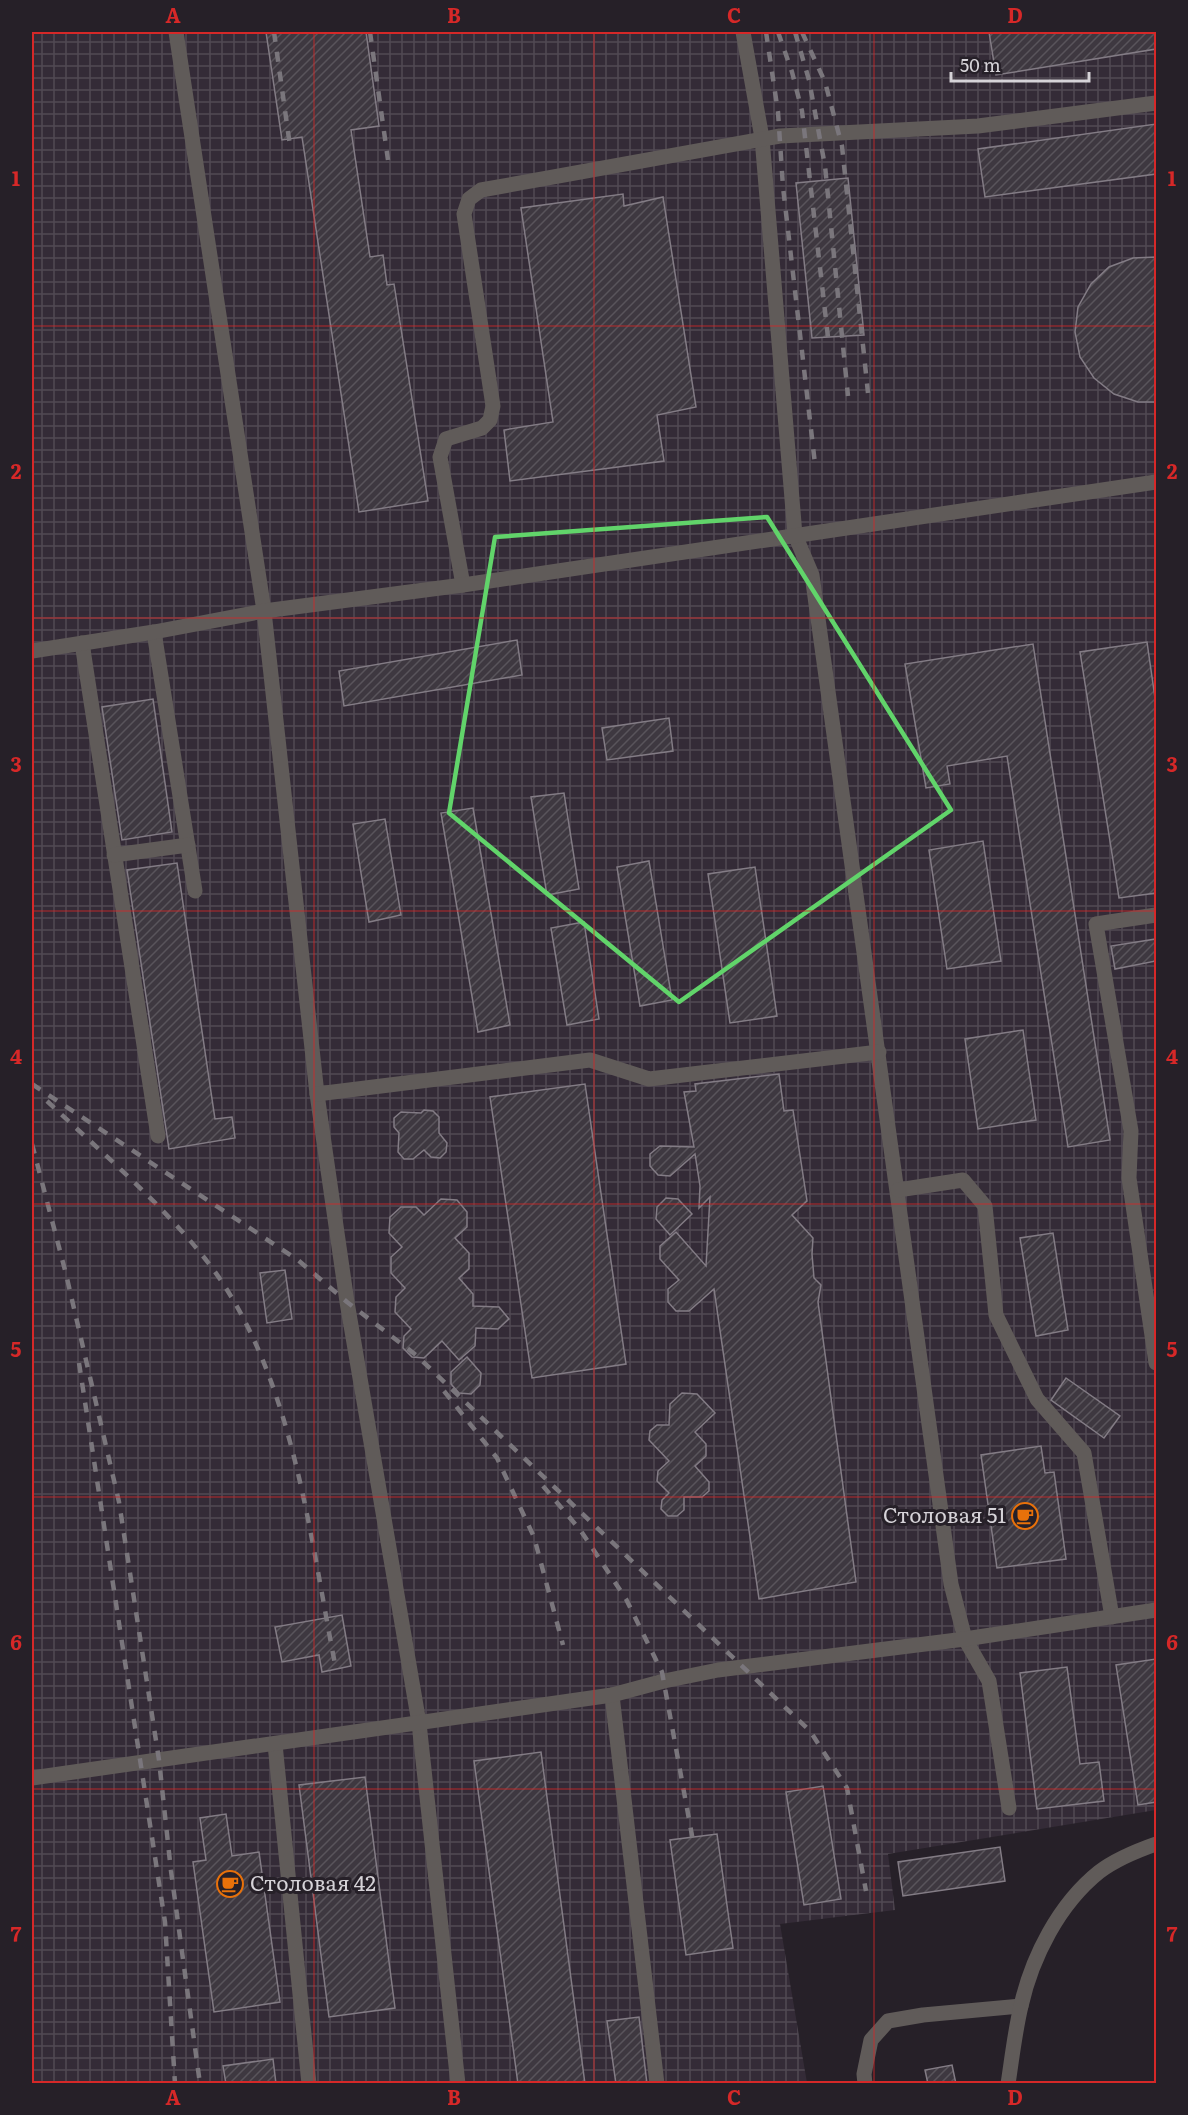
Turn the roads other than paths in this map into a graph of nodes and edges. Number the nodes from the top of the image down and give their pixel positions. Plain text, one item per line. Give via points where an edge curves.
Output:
1 (176, 32) edge
2 (743, 32) edge
3 (1156, 103) edge
4 (762, 138) junction
5 (1156, 482) edge
6 (795, 535) junction
7 (463, 585) junction
8 (264, 611) junction
9 (154, 632) junction
10 (81, 643) junction
11 (32, 651) edge
12 (188, 845) junction
13 (114, 855) junction
14 (195, 891) dead end
15 (1156, 915) edge
16 (879, 1052) junction
17 (317, 1094) junction
18 (158, 1136) dead end
19 (898, 1190) junction
20 (1156, 1363) edge
21 (1156, 1610) edge
22 (1112, 1617) junction
23 (965, 1639) junction
24 (612, 1695) junction
25 (419, 1723) junction
26 (275, 1744) junction
27 (32, 1778) edge
28 (1009, 1808) dead end
29 (1156, 1844) edge
30 (1021, 2006) junction
31 (309, 2084) edge
32 (458, 2084) edge
33 (657, 2084) edge
34 (865, 2084) edge
35 (1008, 2084) edge

1 - 8 street
2 - 4 street
3 - 4 street via 978,126
4 - 6 street
4 - 7 street via 481,190 469,199 464,214 494,406 490,420 482,428 446,439 440,457
5 - 6 street
6 - 7 street
6 - 16 street via 812,575
7 - 8 street
8 - 9 street
8 - 17 street
9 - 10 street
9 - 12 street
10 - 11 street
10 - 13 street
12 - 13 street
12 - 14 street
13 - 18 street
15 - 20 street via 1096,924 1131,1131 1129,1178
16 - 17 street via 649,1079 590,1060
16 - 19 street
17 - 25 street via 347,1302
19 - 22 street via 963,1180 985,1206 996,1315 1037,1400 1084,1453
19 - 23 street via 951,1584
21 - 22 street
22 - 23 street
23 - 24 street via 718,1670
23 - 28 street via 989,1681
24 - 25 street
24 - 33 street
25 - 26 street
25 - 32 street
26 - 27 street
26 - 31 street
29 - 30 street via 1100,1871 1072,1900 1044,1942
30 - 34 street via 888,2021 871,2040
30 - 35 street

